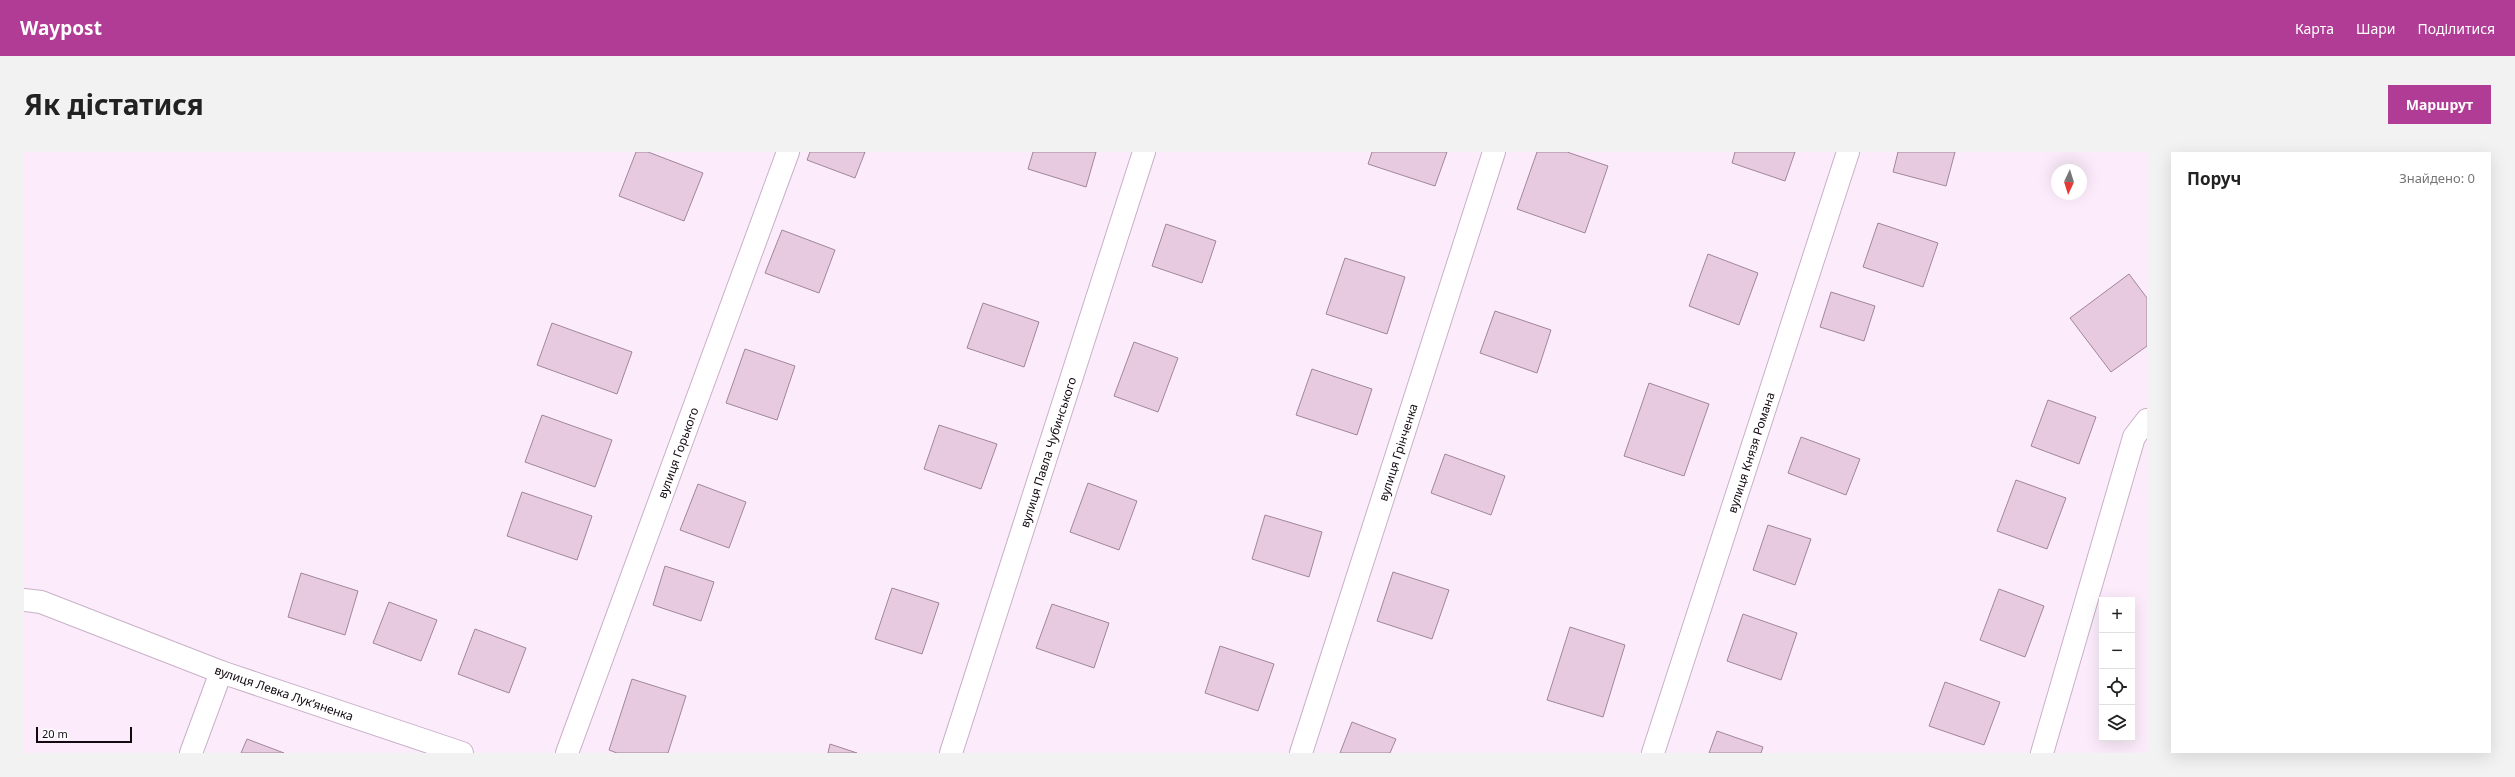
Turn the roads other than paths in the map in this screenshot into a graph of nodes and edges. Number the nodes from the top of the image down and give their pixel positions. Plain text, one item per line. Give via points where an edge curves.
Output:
1 (788, 152) edge
2 (1144, 152) edge
3 (1494, 152) edge
4 (1848, 152) edge
5 (2147, 420) edge
6 (24, 600) edge
7 (222, 672) junction
8 (191, 753) edge
9 (462, 753) edge
10 (566, 753) edge
11 (951, 753) edge
12 (1301, 753) edge
13 (1653, 753) edge
14 (2042, 753) edge

1 - 10 street, вулиця Горького
2 - 11 street, вулиця Павла Чубинського
3 - 12 street, вулиця Грінченка
4 - 13 street, вулиця Князя Романа
5 - 14 street via 2134,437
6 - 7 street, вулиця Левка Лукʼяненка via 41,602
7 - 8 street
7 - 9 street, вулиця Левка Лукʼяненка

